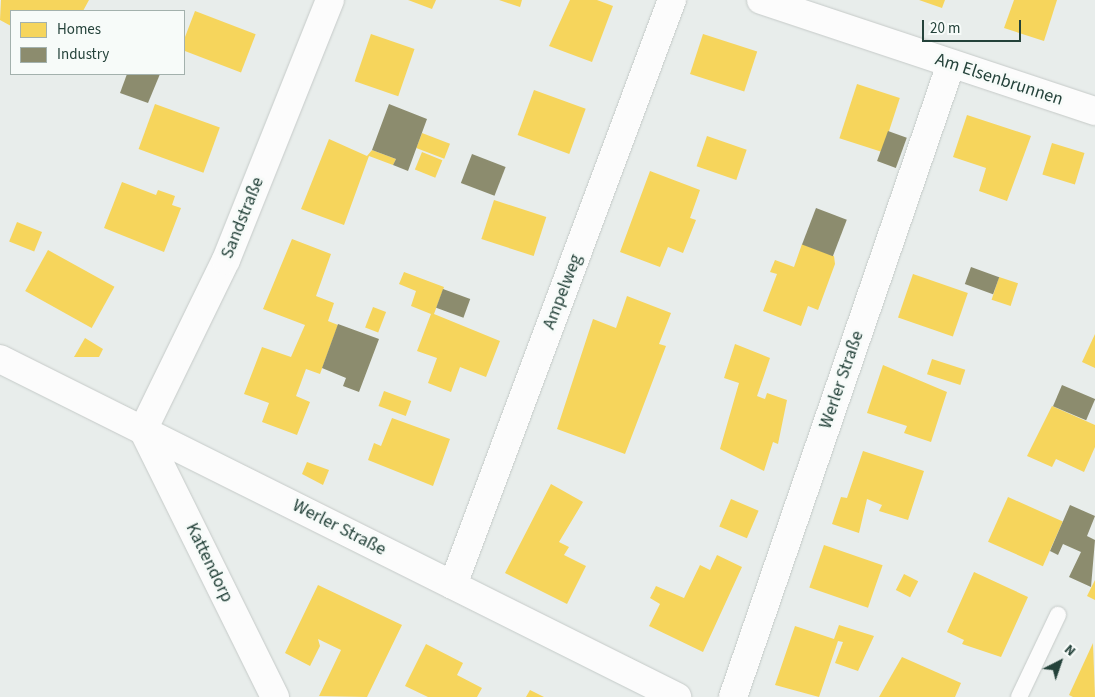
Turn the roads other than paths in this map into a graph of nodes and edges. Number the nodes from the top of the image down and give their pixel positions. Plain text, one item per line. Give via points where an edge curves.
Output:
1 (330, 0) edge
2 (672, 0) edge
3 (761, 0) edge
4 (951, 64) junction
5 (1095, 111) edge
6 (0, 358) edge
7 (142, 430) junction
8 (453, 584) junction
9 (1058, 615) dead end
10 (275, 697) edge
11 (677, 697) edge
12 (732, 697) edge
13 (1020, 697) edge

1 - 7 street, Sandstraße via 226,260
2 - 8 street, Ampelweg
3 - 4 street, Am Elsenbrunnen
4 - 5 street, Am Elsenbrunnen
4 - 12 street, Werler Straße
6 - 7 street, Werler Straße
7 - 8 street, Werler Straße
7 - 10 street, Kattendorp
8 - 11 street, Werler Straße
9 - 13 lane

